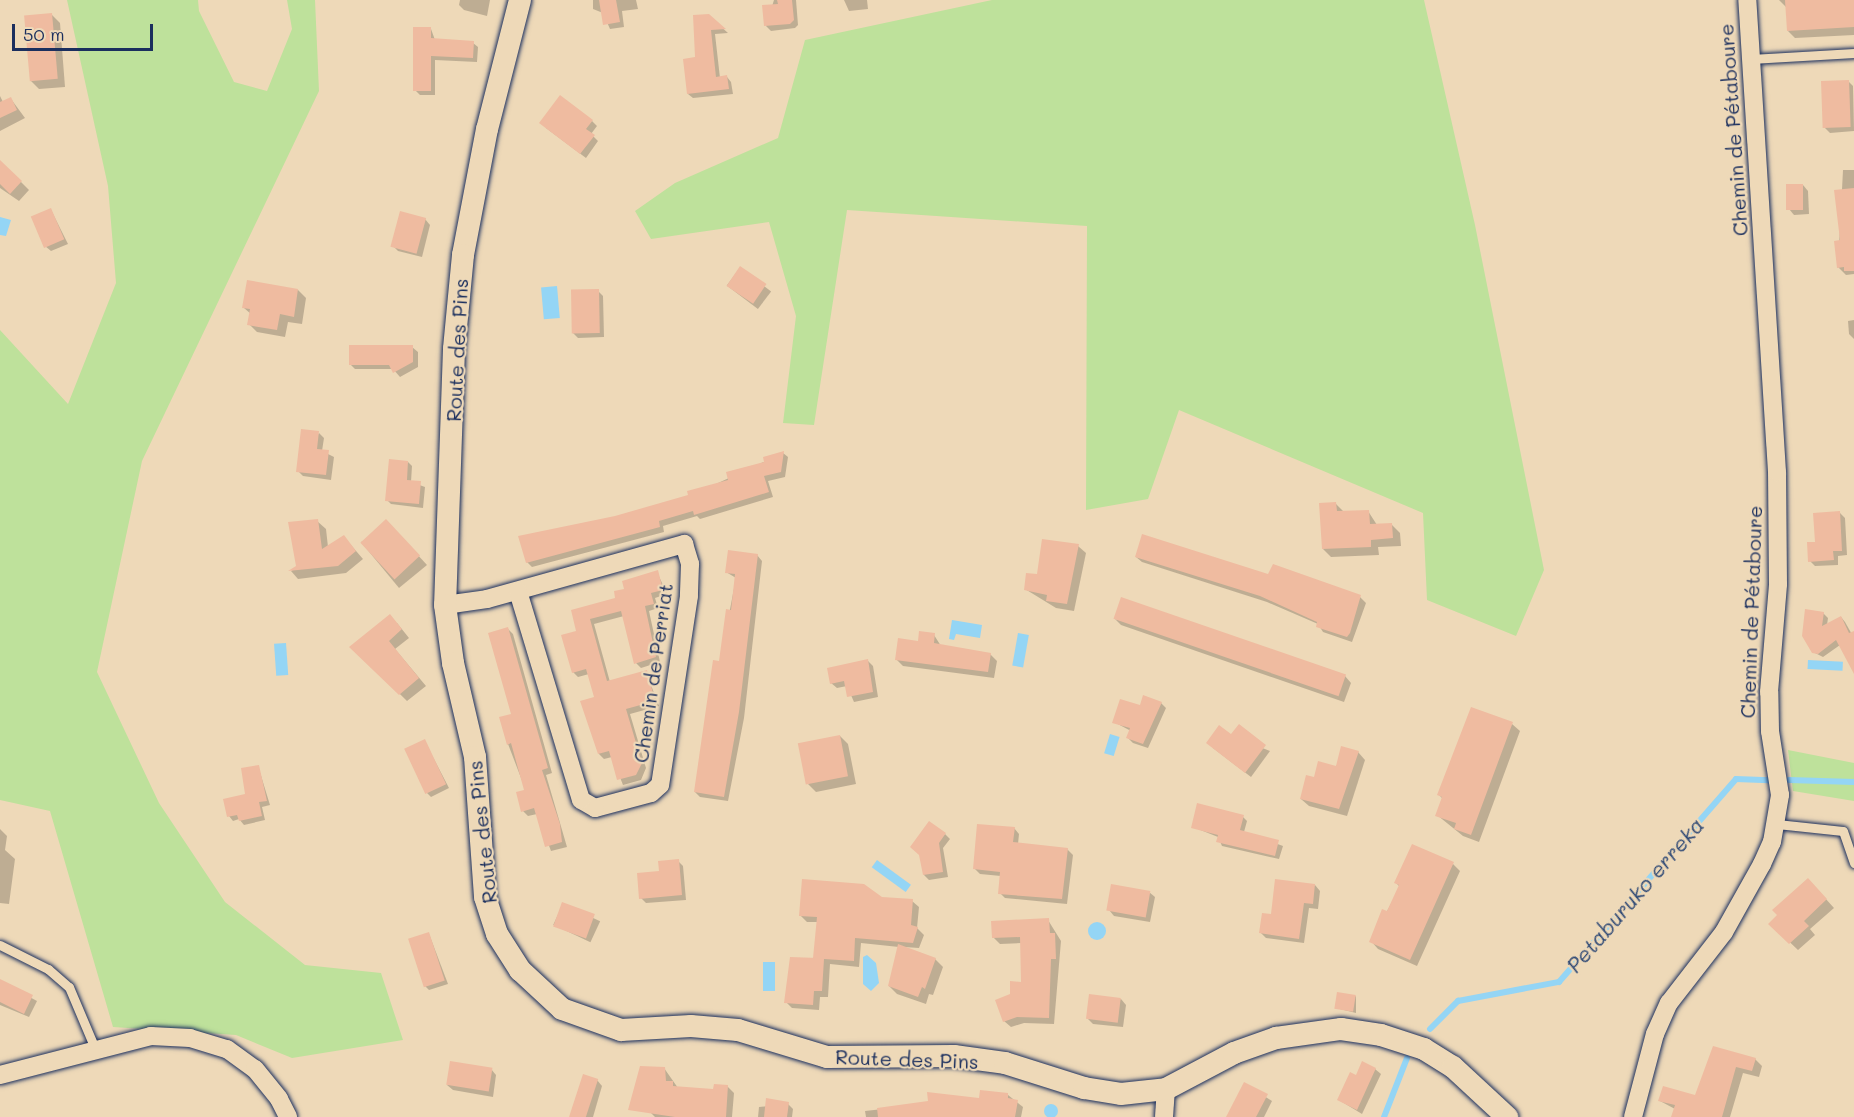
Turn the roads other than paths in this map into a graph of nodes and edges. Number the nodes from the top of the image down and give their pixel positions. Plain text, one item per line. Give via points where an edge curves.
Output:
1 (519, 0) edge
2 (1747, 0) edge
3 (1854, 53) edge
4 (1751, 59) junction
5 (518, 591) junction
6 (445, 605) junction
7 (1777, 824) junction
8 (1854, 863) edge
9 (0, 945) edge
10 (96, 1051) junction
11 (0, 1075) edge
12 (1166, 1089) junction
13 (288, 1117) edge
14 (1164, 1117) edge
15 (1507, 1117) edge
16 (1633, 1117) edge

1 - 6 street, Route des Pins via 463,255 454,349
2 - 4 street, Chemin de Pétaboure
3 - 4 lane
4 - 7 street, Chemin de Pétaboure via 1778,503 1778,584 1768,692 1780,795
5 - 5 street, Chemin de Perriat via 684,544 690,564 689,596 660,785 651,793 595,808 581,800
5 - 6 street, Chemin de Perriat
6 - 12 street, Route des Pins via 453,663 475,757 485,897 497,934 520,970 562,1009 621,1030 691,1026 738,1030 827,1057 954,1056 1005,1063 1084,1088 1121,1094
7 - 8 lane via 1843,831
7 - 16 street, Chemin de Pétaboure via 1762,864 1724,932 1669,1003 1655,1034
9 - 10 lane via 48,969 69,987
10 - 11 street
10 - 13 street via 151,1036 190,1038 227,1049 255,1070
12 - 14 street
12 - 15 street, Route des Pins via 1234,1053 1276,1038 1341,1029 1382,1035 1424,1049 1454,1067

